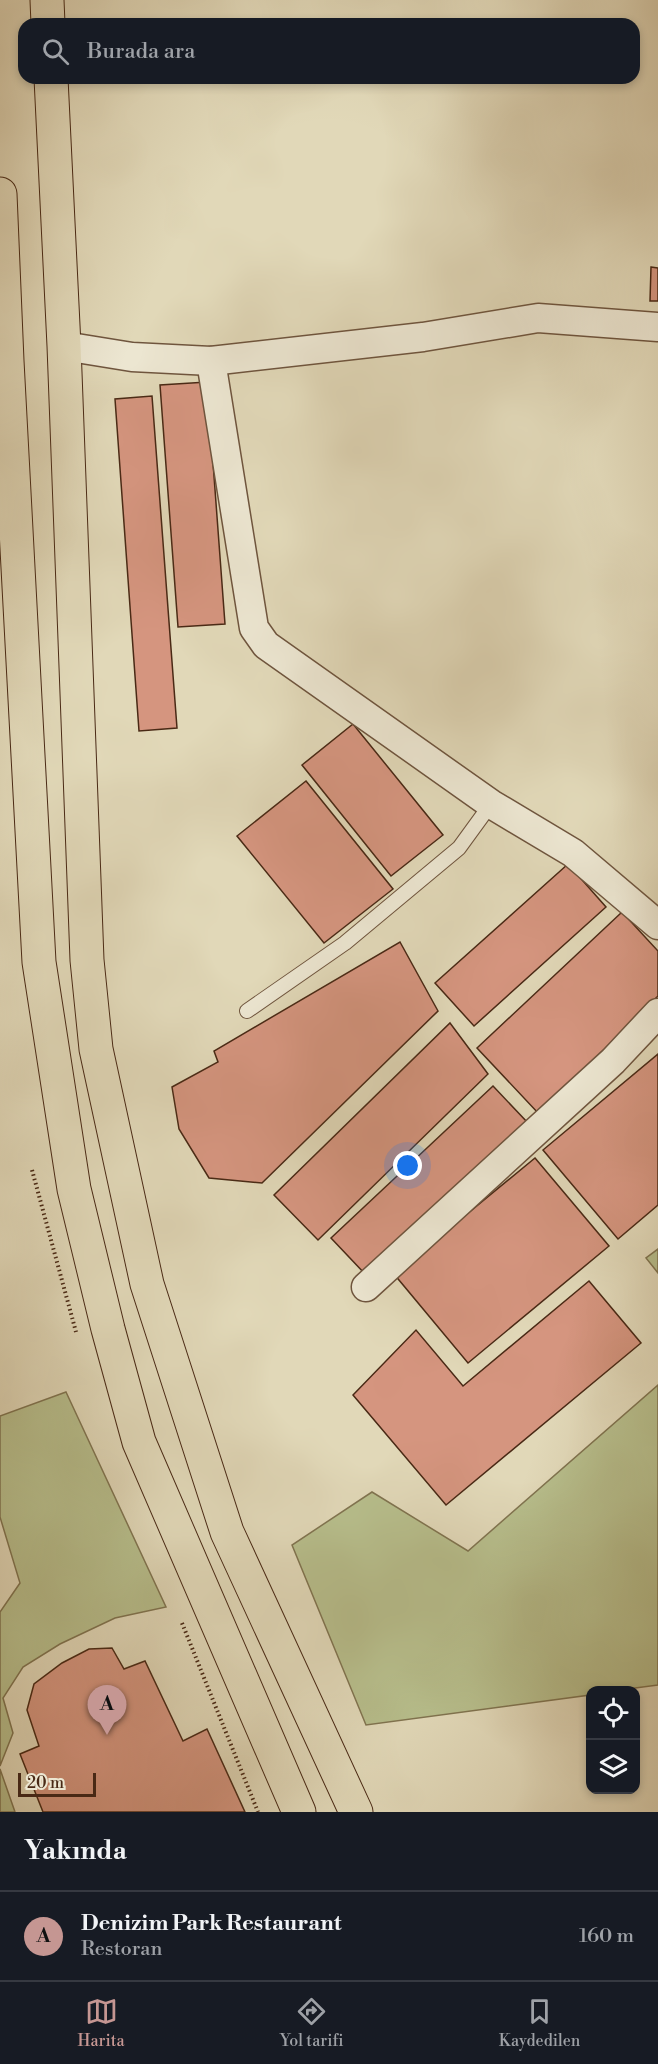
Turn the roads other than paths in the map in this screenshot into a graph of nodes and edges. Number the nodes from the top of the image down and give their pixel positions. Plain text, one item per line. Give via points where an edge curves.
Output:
1 (47, 0) edge
2 (48, 18) edge
3 (51, 84) edge
4 (0, 194) edge
5 (658, 327) edge
6 (64, 346) junction
7 (211, 361) junction
8 (4, 362) edge
9 (491, 804) junction
10 (658, 925) edge
11 (247, 1011) dead end
12 (658, 1013) edge
13 (366, 1287) dead end
14 (299, 1812) edge
15 (356, 1812) edge

1 - 2 main road
3 - 6 main road
4 - 8 main road
5 - 7 street via 538,318 423,337
6 - 7 street via 132,357
6 - 15 main road via 87,960 96,1049 147,1284 227,1533
7 - 9 street via 254,628 266,645
8 - 14 main road via 39,962 74,1190 139,1442
9 - 10 street via 573,853
9 - 11 lane via 459,848 345,943
12 - 13 street via 613,1061

